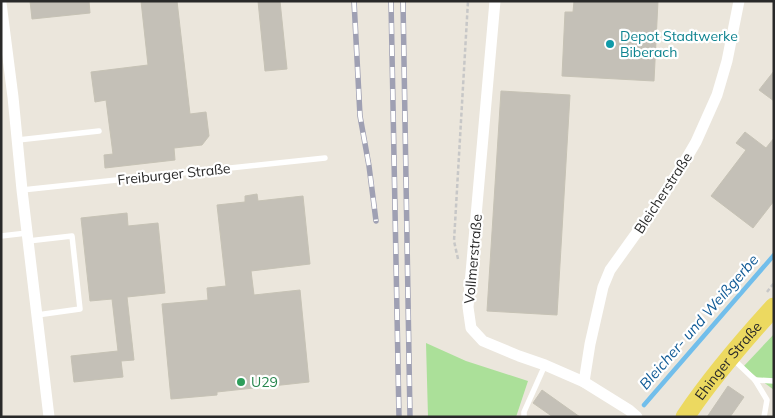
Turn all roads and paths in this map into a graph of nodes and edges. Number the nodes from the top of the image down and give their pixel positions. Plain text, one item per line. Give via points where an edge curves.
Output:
1 (468, 1) edge
2 (495, 1) edge
3 (739, 1) edge
4 (1, 3) edge
5 (13, 97) junction
6 (1, 99) edge
7 (99, 132) dead end
8 (18, 140) junction
9 (325, 158) dead end
10 (22, 190) junction
11 (1, 236) edge
12 (28, 237) junction
13 (458, 260) dead end
14 (774, 307) edge
15 (37, 314) junction
16 (736, 362) junction
17 (545, 365) junction
18 (755, 380) junction
19 (774, 381) edge
20 (584, 382) junction
21 (49, 417) edge
22 (524, 417) edge
23 (637, 417) edge
24 (685, 417) edge
25 (764, 417) edge

1 - 13 path via 454,241
2 - 17 street, Vollmerstraße via 468,307 471,328 483,342
3 - 20 street, Bleicherstraße via 725,70 696,142 610,270 603,287
4 - 5 street
5 - 6 street
5 - 8 street
7 - 8 lane
8 - 10 street
9 - 10 lane, Freiburger Straße
10 - 12 street
11 - 12 lane
12 - 15 street
12 - 15 lane via 72,236 80,309
14 - 16 main road, Ehinger Straße
15 - 21 street
16 - 18 lane
16 - 24 main road, Ehinger Straße via 703,390
17 - 20 street, Vollmerstraße
17 - 22 lane
18 - 19 lane
18 - 25 lane via 767,400
20 - 23 street, Vollmerstraße

